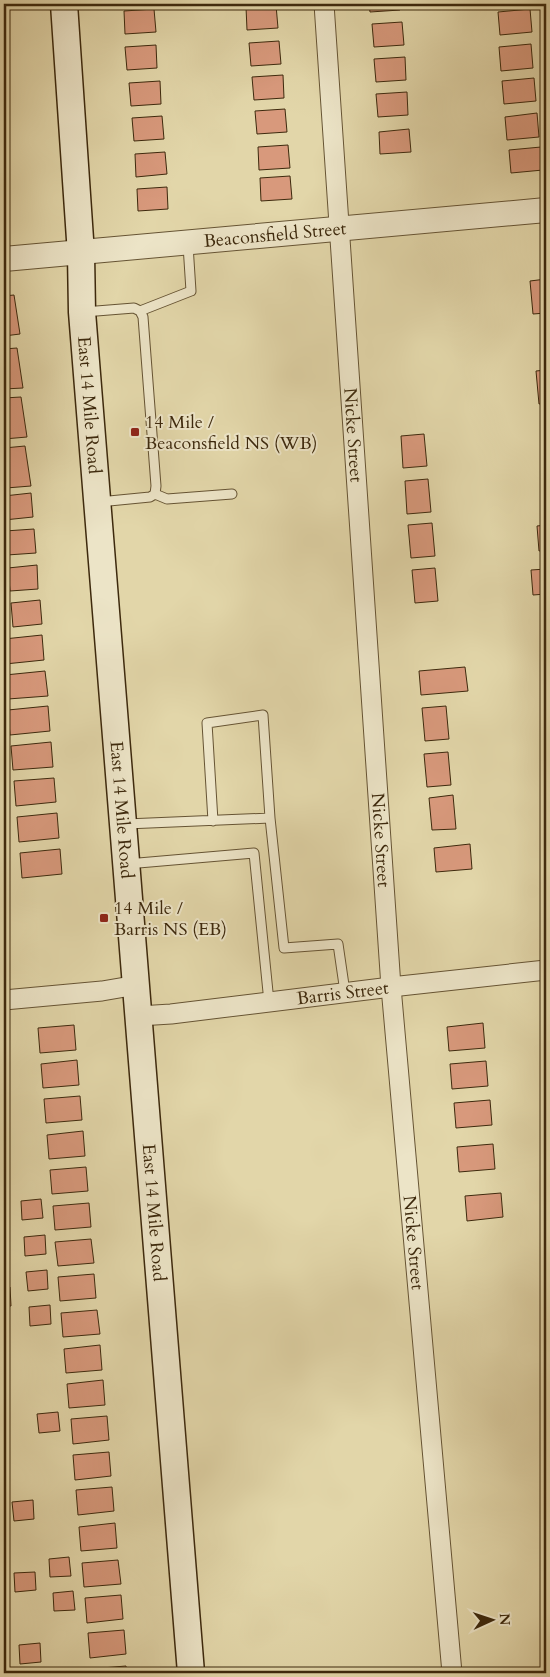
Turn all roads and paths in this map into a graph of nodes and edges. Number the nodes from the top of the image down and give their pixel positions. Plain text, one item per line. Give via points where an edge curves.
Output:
1 (64, 4) edge
2 (324, 4) edge
3 (546, 210) edge
4 (340, 230) junction
5 (188, 244) junction
6 (81, 254) junction
7 (4, 260) edge
8 (140, 311) junction
9 (82, 312) junction
10 (155, 494) junction
11 (232, 494) dead end
12 (98, 502) junction
13 (270, 818) junction
14 (213, 821) junction
15 (124, 824) junction
16 (128, 864) junction
17 (546, 970) edge
18 (137, 985) junction
19 (391, 987) junction
20 (345, 992) junction
21 (4, 1000) edge
22 (269, 1002) junction
23 (139, 1016) junction
24 (191, 1673) edge
25 (452, 1673) edge

1 - 6 main road, East 14 Mile Road
2 - 4 street, Nicke Street
3 - 4 street, Beaconsfield Street
4 - 5 street, Beaconsfield Street
4 - 19 street, Nicke Street
5 - 6 street, Beaconsfield Street
5 - 8 lane via 191,291
6 - 7 street, Beaconsfield Street
6 - 9 main road, East 14 Mile Road
8 - 9 lane via 134,308
8 - 10 lane via 144,327
9 - 12 main road, East 14 Mile Road
10 - 11 lane via 167,499
10 - 12 lane
12 - 15 main road, East 14 Mile Road
13 - 14 lane
13 - 14 lane via 263,715 207,723
13 - 20 lane via 284,948 338,944
14 - 15 lane
15 - 16 main road, East 14 Mile Road
16 - 18 main road, East 14 Mile Road
16 - 22 lane via 254,853
17 - 19 street, Barris Street
18 - 21 street
18 - 23 main road, East 14 Mile Road
19 - 20 street, Barris Street
19 - 25 street, Nicke Street
20 - 22 street, Barris Street
22 - 23 street, Barris Street
23 - 24 main road, East 14 Mile Road

